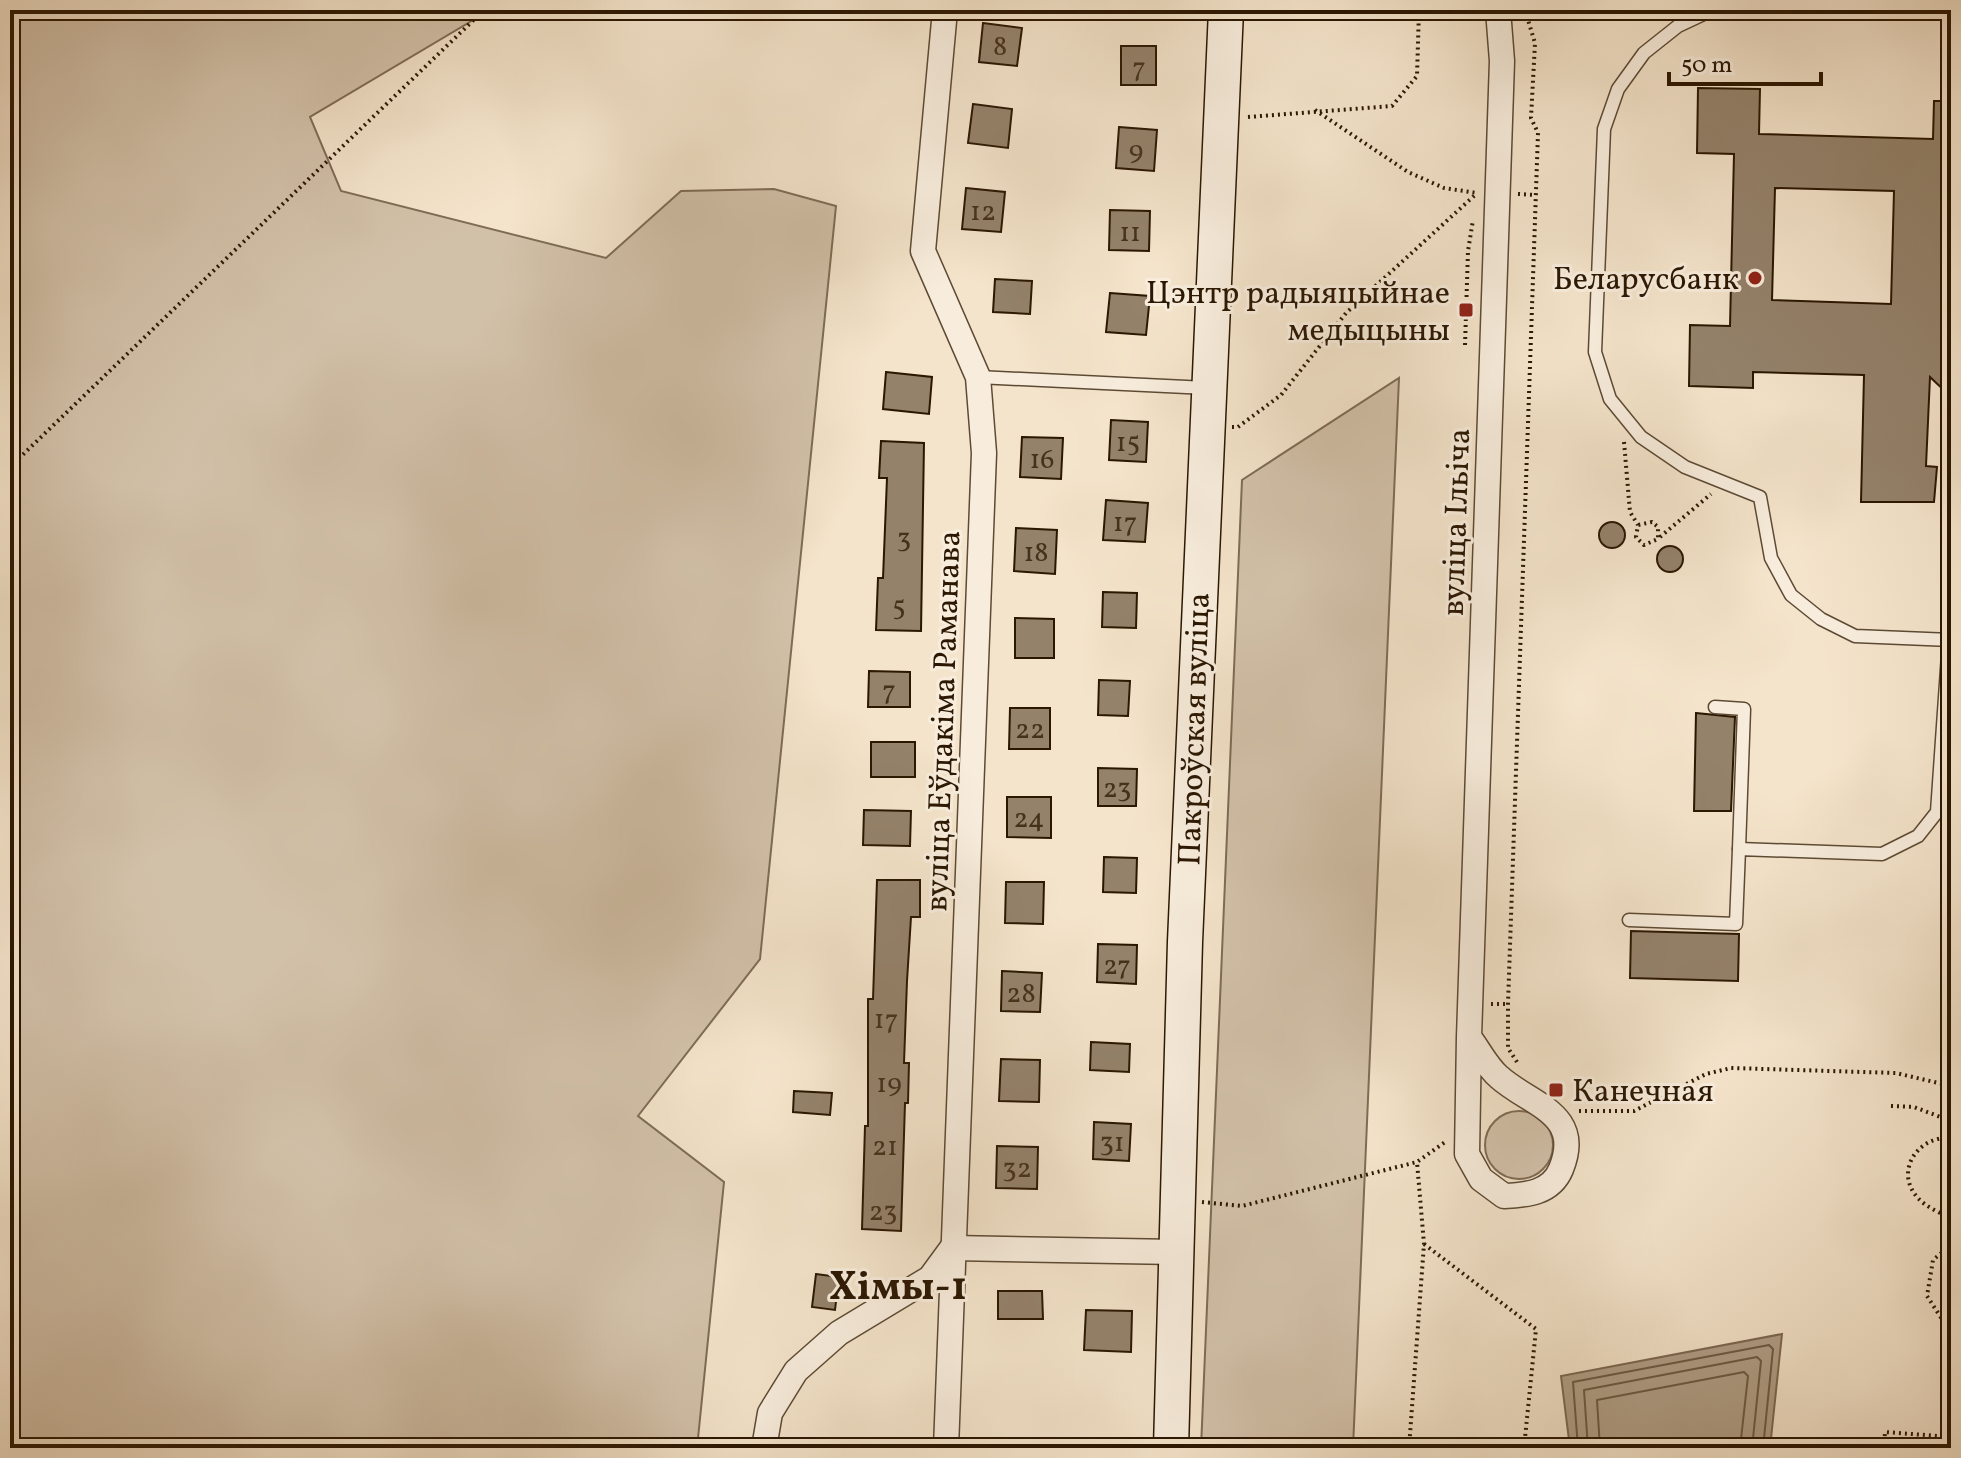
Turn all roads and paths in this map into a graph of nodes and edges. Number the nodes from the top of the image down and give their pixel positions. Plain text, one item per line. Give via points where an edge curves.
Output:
1 (484, 10) edge
2 (945, 10) edge
3 (1226, 10) edge
4 (1419, 10) edge
5 (1498, 10) edge
6 (1525, 10) edge
7 (1712, 10) edge
8 (1315, 110) junction
9 (1220, 119) junction
10 (1514, 194) dead end
11 (1535, 195) junction
12 (1468, 251) dead end
13 (1465, 345) dead end
14 (978, 377) junction
15 (1207, 388) junction
16 (1622, 415) junction
17 (1206, 427) junction
18 (10, 467) edge
19 (1724, 481) junction
20 (1638, 525) junction
21 (1658, 539) junction
22 (1950, 640) edge
23 (1715, 707) dead end
24 (1739, 849) junction
25 (1629, 920) dead end
26 (1486, 1004) dead end
27 (1508, 1004) junction
28 (1469, 1037) junction
29 (1518, 1063) dead end
30 (1951, 1086) edge
31 (1891, 1106) dead end
32 (1577, 1111) dead end
33 (1951, 1121) edge
34 (1468, 1129) junction
35 (1951, 1138) edge
36 (1417, 1162) junction
37 (1179, 1199) junction
38 (1951, 1218) edge
39 (1424, 1244) junction
40 (1951, 1245) edge
41 (952, 1248) junction
42 (1177, 1252) junction
43 (1951, 1333) edge
44 (1951, 1437) edge
45 (764, 1448) edge
46 (946, 1448) edge
47 (1171, 1448) edge
48 (1409, 1448) edge
49 (1524, 1448) edge
50 (1884, 1448) edge

1 - 18 path
2 - 14 street, вуліца Еўдакіма Раманава via 923,251
3 - 9 street, Пакроўская вуліца
4 - 8 path via 1417,76 1392,106
5 - 28 street, вуліца Ільіча via 1502,61
6 - 11 path via 1535,43
7 - 16 lane via 1678,26 1644,53 1618,89 1604,129 1595,352 1610,399
8 - 9 path
8 - 17 path via 1408,172 1444,188 1477,193 1346,313 1281,395 1238,427
9 - 15 street, Пакроўская вуліца
10 - 11 path
11 - 27 path
12 - 13 path
14 - 15 lane
14 - 41 street, вуліца Еўдакіма Раманава via 984,468
15 - 17 street, Пакроўская вуліца
16 - 19 lane via 1641,437 1685,467
16 - 20 path via 1630,512
17 - 37 street, Пакроўская вуліца
19 - 21 path
19 - 22 lane via 1760,497 1771,558 1791,595 1821,619 1855,636
20 - 21 path via 1652,522
20 - 21 path via 1640,543
22 - 24 lane via 1937,812 1918,836 1882,854
23 - 24 lane via 1744,709
24 - 25 lane via 1736,924
26 - 27 path
27 - 29 path via 1508,1048
28 - 34 street, вуліца Ільіча
28 - 34 street, вуліца Ільіча via 1497,1076 1546,1105 1562,1126 1567,1154 1557,1180 1532,1195 1504,1196 1481,1179 1467,1154
30 - 32 path via 1896,1073 1731,1068 1706,1074 1634,1111
31 - 33 path via 1914,1107
34 - 36 path
35 - 38 path via 1924,1143 1908,1173 1918,1198
36 - 37 path via 1242,1206
36 - 39 path
37 - 42 street, Пакроўская вуліца
39 - 48 path
39 - 49 path via 1536,1329
40 - 43 path via 1933,1260 1927,1296
41 - 42 street
41 - 45 street via 930,1278 839,1333 796,1371 770,1413
41 - 46 street, вуліца Еўдакіма Раманава
42 - 47 street, Пакроўская вуліца
44 - 50 path via 1885,1432

